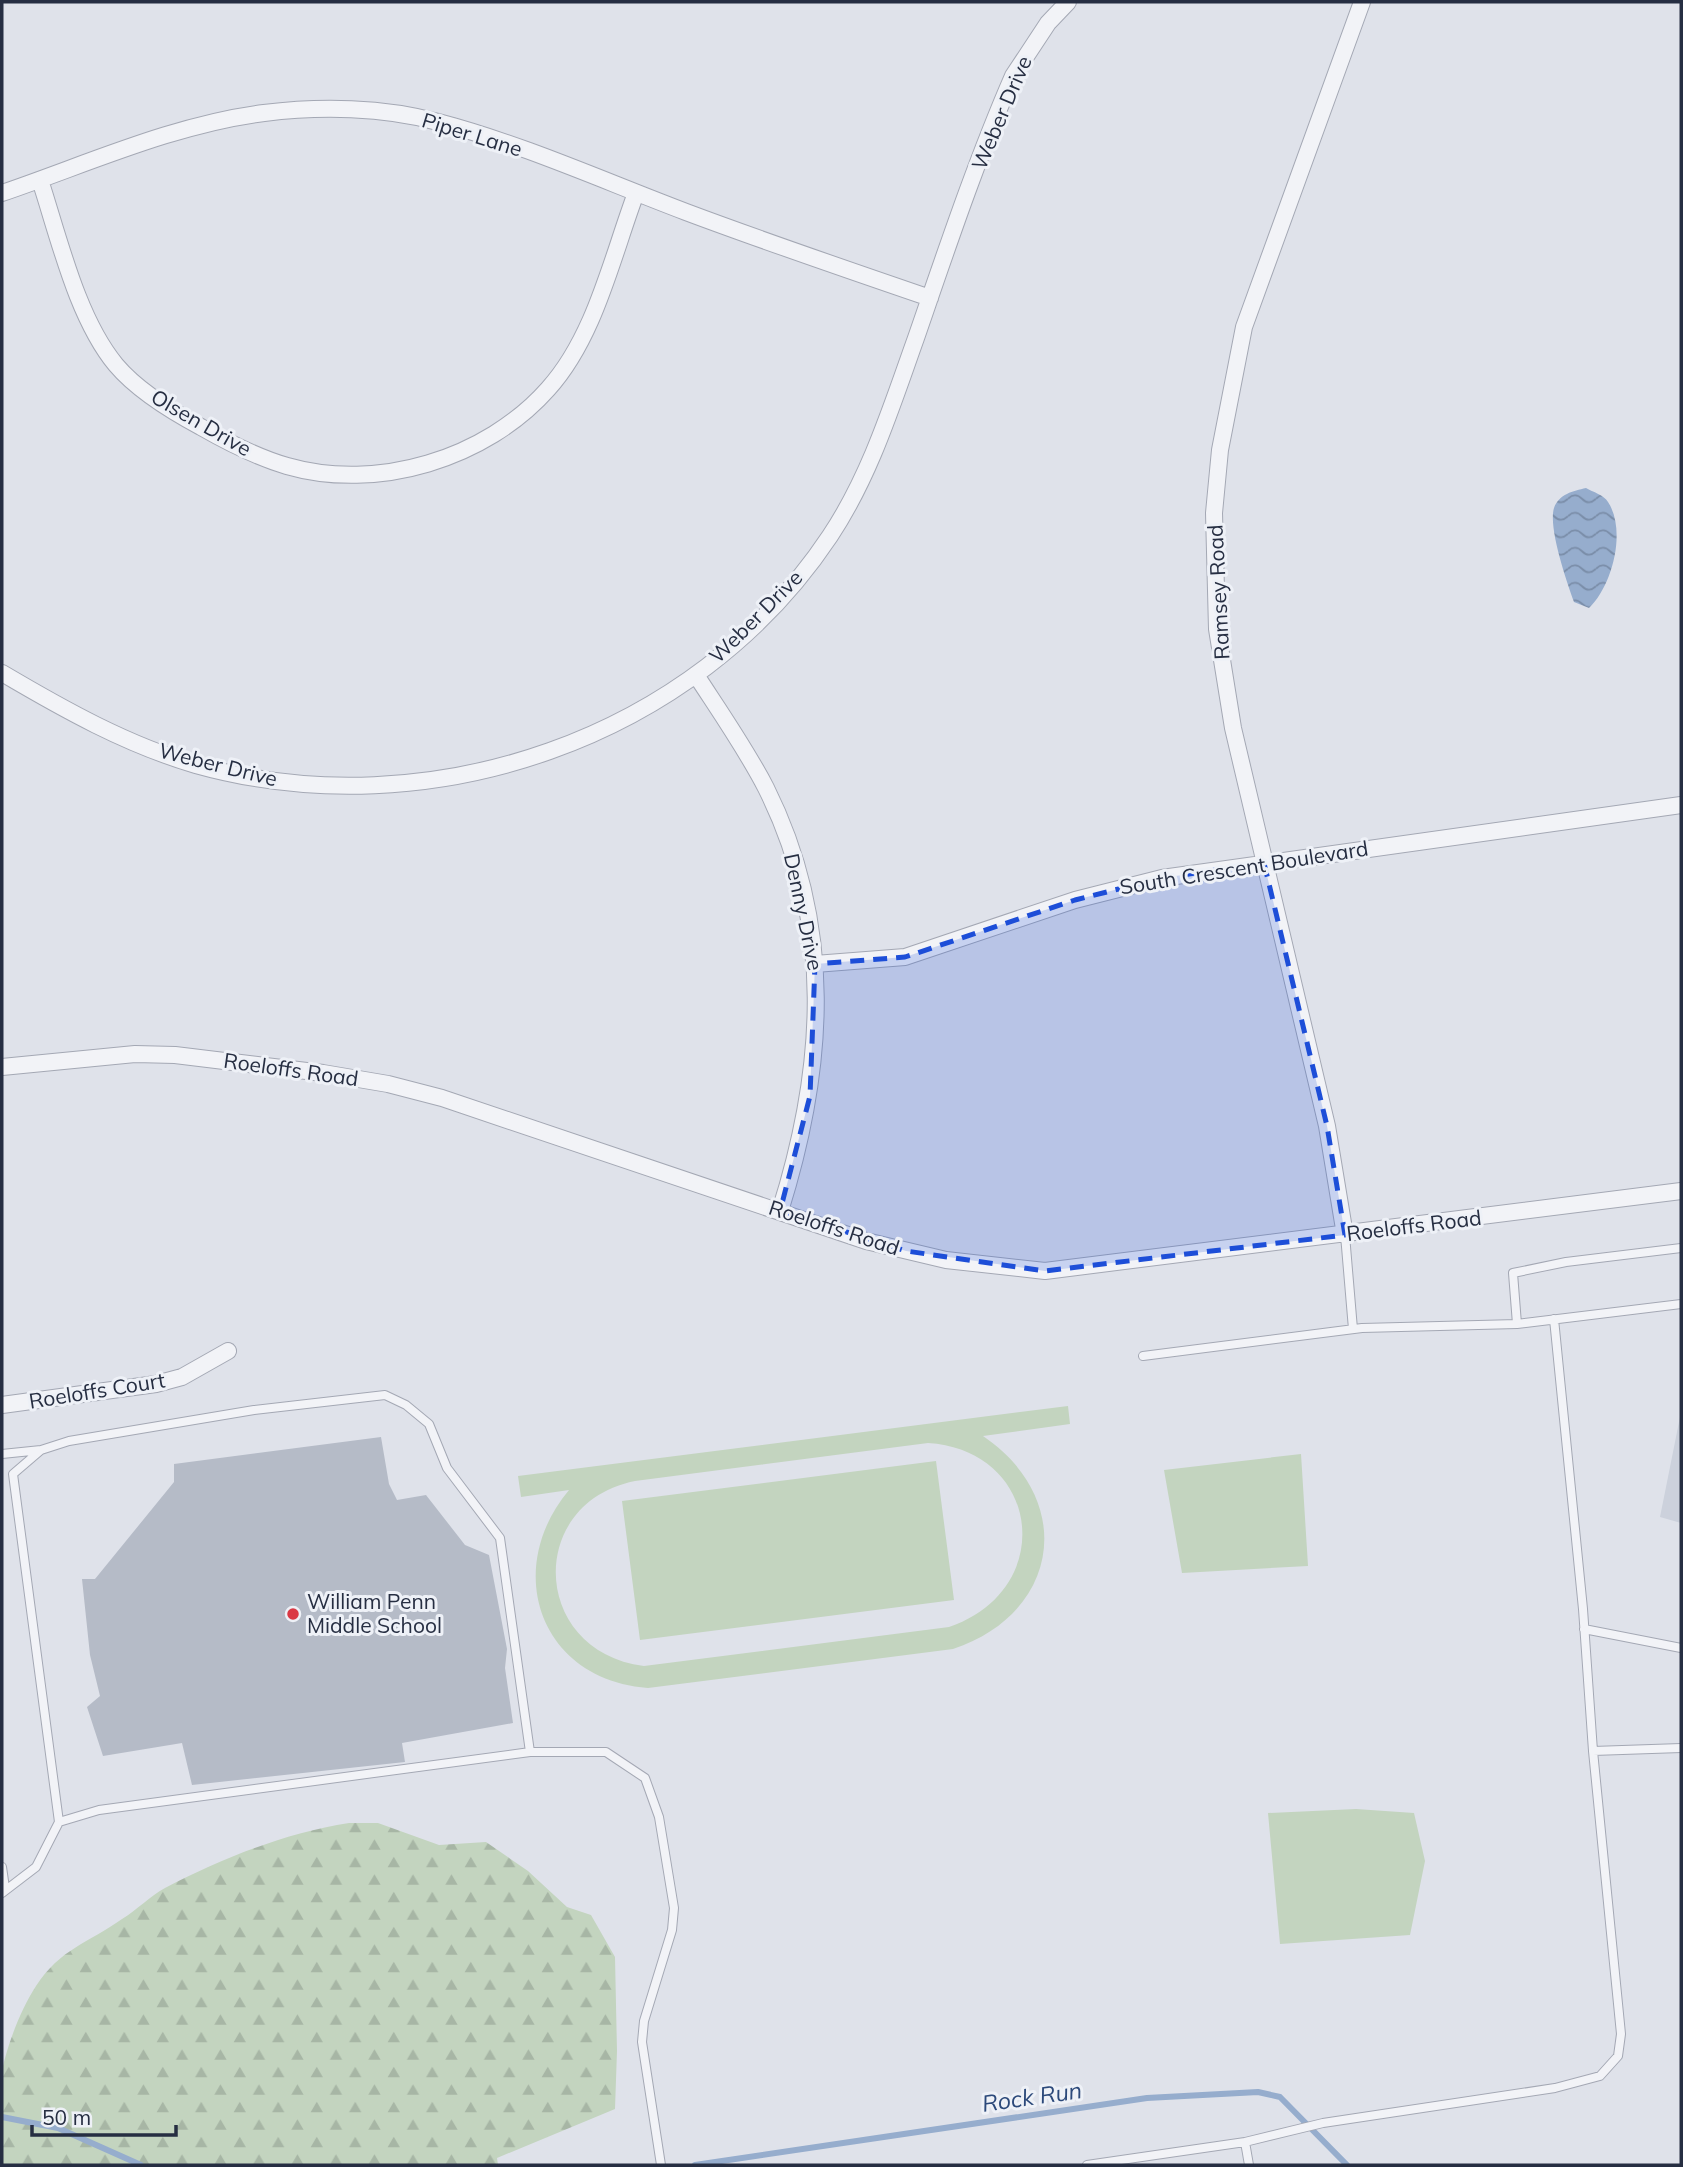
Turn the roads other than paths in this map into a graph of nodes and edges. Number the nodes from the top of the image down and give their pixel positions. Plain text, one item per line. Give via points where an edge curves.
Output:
1 (1068, 2) edge
2 (1363, 2) edge
3 (40, 180) junction
4 (2, 193) edge
5 (636, 193) junction
6 (930, 298) junction
7 (2, 673) edge
8 (696, 676) junction
9 (1681, 805) edge
10 (1264, 863) junction
11 (816, 964) junction
12 (2, 1068) edge
13 (1681, 1191) edge
14 (780, 1212) junction
15 (1345, 1235) junction
16 (1681, 1248) edge
17 (1681, 1304) edge
18 (1554, 1319) junction
19 (1517, 1324) junction
20 (1353, 1329) junction
21 (228, 1351) dead end
22 (1143, 1356) dead end
23 (2, 1405) edge
24 (41, 1450) junction
25 (2, 1454) edge
26 (1584, 1629) junction
27 (1681, 1648) edge
28 (1681, 1748) edge
29 (1592, 1751) junction
30 (530, 1752) junction
31 (59, 1822) junction
32 (2, 1867) edge
33 (3, 1891) edge
34 (1245, 2142) junction
35 (662, 2165) edge
36 (1087, 2165) edge
37 (1249, 2165) edge

1 - 6 street, Weber Drive via 1035,40 1013,76
2 - 10 street, Ramsey Road via 1244,327 1220,450 1214,513 1217,629 1233,728
3 - 4 street, Piper Lane
3 - 5 street, Piper Lane via 231,119 338,110 438,122
3 - 5 street, Olsen Drive via 87,314 117,366 179,415 246,452 289,467 331,474 406,469 439,460 497,432 523,413 549,389 582,336
5 - 6 street, Piper Lane
6 - 8 street, Weber Drive via 881,435 830,535 769,610
7 - 8 street, Weber Drive via 116,736 155,751 226,772 335,786 442,779 507,765 606,729
8 - 11 street, Denny Drive via 745,752 782,825
9 - 10 street, South Crescent Boulevard
10 - 11 street, South Crescent Boulevard via 1118,887 905,957
10 - 15 street, Ramsey Road via 1327,1126
11 - 14 street, Denny Drive via 817,1023 810,1096
12 - 14 street, Roeloffs Road via 135,1054 175,1055 388,1084
13 - 15 street, Roeloffs Road
14 - 15 street, Roeloffs Road via 906,1251 989,1267 1045,1271
15 - 20 lane
16 - 19 lane via 1513,1273
17 - 18 lane
18 - 19 lane
18 - 26 lane
19 - 20 lane
20 - 22 lane
21 - 23 street, Roeloffs Court via 182,1377 156,1384
24 - 25 lane
24 - 30 lane via 69,1441 254,1410 385,1395 406,1405 429,1424 447,1468 500,1538
24 - 31 lane via 13,1474
26 - 27 lane
26 - 29 lane
28 - 29 lane
29 - 34 lane via 1621,2034 1618,2056 1600,2076 1555,2088 1323,2123
30 - 31 lane via 99,1810
30 - 35 lane via 606,1752 645,1778 659,1817 674,1908 642,2042
31 - 33 lane via 36,1867
32 - 33 lane
34 - 36 lane
34 - 37 lane

